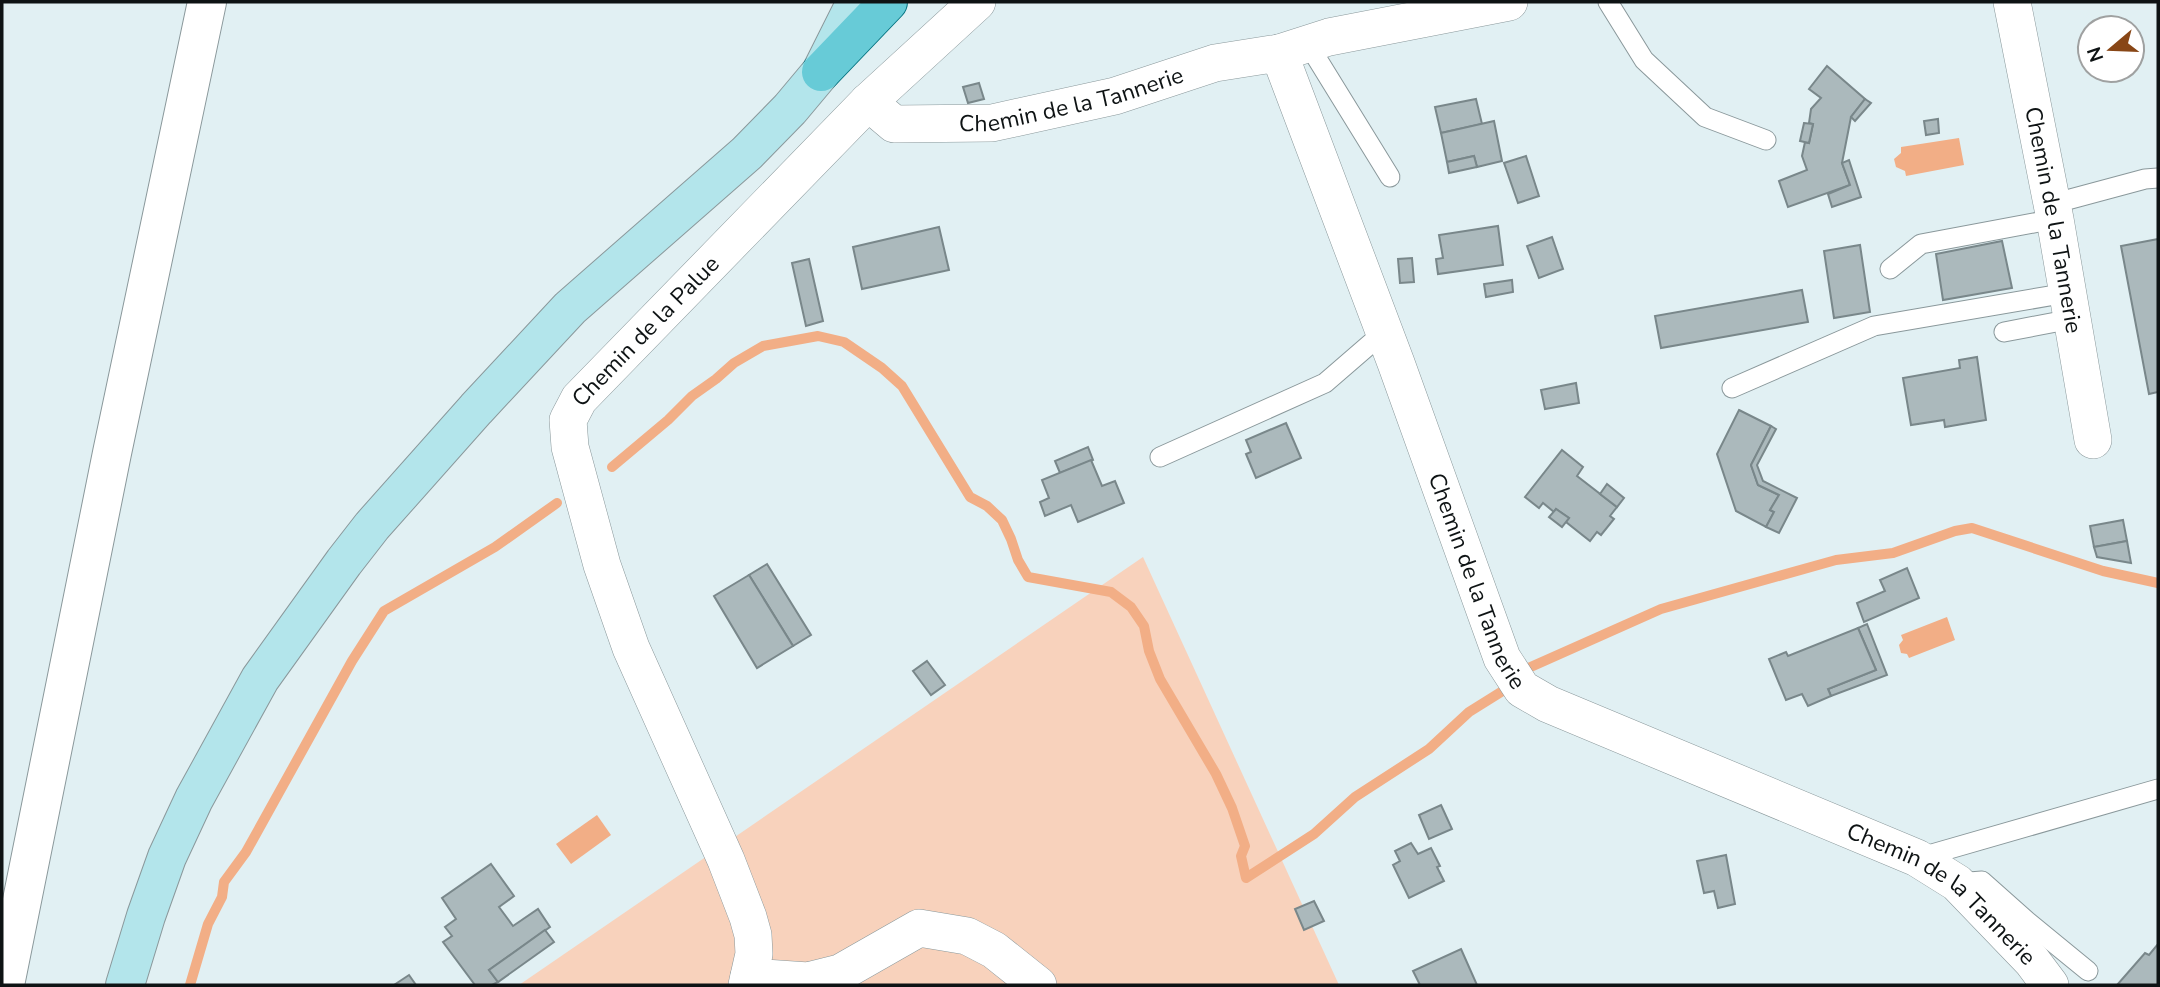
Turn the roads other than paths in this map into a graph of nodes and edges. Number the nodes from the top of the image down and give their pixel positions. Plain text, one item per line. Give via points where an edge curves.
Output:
1 (207, 2) edge
2 (856, 2) edge
3 (888, 2) edge
4 (977, 2) edge
5 (1509, 2) edge
6 (1608, 2) edge
7 (2012, 2) edge
8 (1294, 49) junction
9 (821, 72) junction
10 (868, 102) junction
11 (1766, 140) dead end
12 (1390, 177) dead end
13 (2158, 178) edge
14 (2053, 212) junction
15 (1890, 269) dead end
16 (2070, 306) junction
17 (2004, 331) dead end
18 (1384, 332) junction
19 (1732, 388) dead end
20 (2093, 440) dead end
21 (1160, 457) dead end
22 (2158, 789) edge
23 (1917, 859) junction
24 (1956, 883) junction
25 (2088, 971) dead end
26 (748, 981) edge
27 (5, 985) edge
28 (125, 985) edge
29 (1038, 985) edge
30 (2050, 985) edge

1 - 27 street
2 - 9 main road
3 - 9 main road
4 - 10 street, Chemin de la Palue
5 - 8 street, Chemin de la Tannerie via 1329,37
6 - 11 lane via 1644,60 1705,117
7 - 14 street, Chemin de la Tannerie
8 - 10 street, Chemin de la Tannerie via 1215,63 1115,96 992,123 894,124
8 - 12 lane
8 - 18 street, Chemin de la Tannerie
9 - 28 main road via 747,153 570,307 344,562 260,678 194,799 167,857
10 - 26 street, Chemin de la Palue via 579,399 568,420 583,499 631,648 748,917 754,954
13 - 14 lane
14 - 15 lane via 1921,244
14 - 16 street, Chemin de la Tannerie
16 - 17 lane
16 - 19 lane via 1874,326
16 - 20 street, Chemin de la Tannerie
18 - 21 lane via 1325,383
18 - 23 street, Chemin de la Tannerie via 1502,658 1522,689
22 - 23 lane
23 - 24 street, Chemin de la Tannerie
24 - 25 lane via 1982,881
24 - 30 street, Chemin de la Tannerie
26 - 29 street via 808,981 841,973 919,928 967,936 995,950

